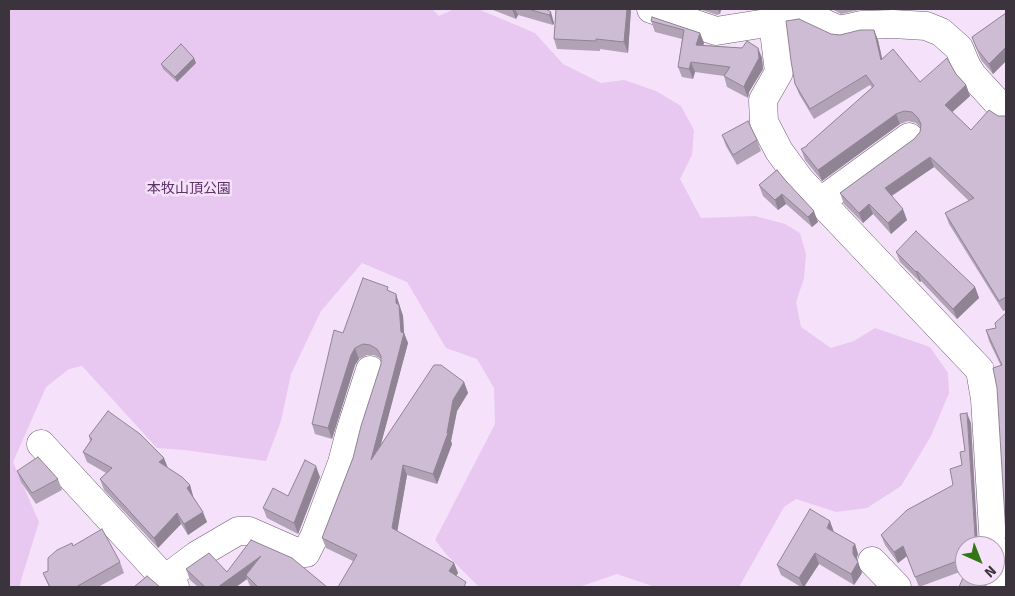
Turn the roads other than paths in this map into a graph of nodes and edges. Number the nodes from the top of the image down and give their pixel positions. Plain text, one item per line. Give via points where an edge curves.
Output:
1 (651, 9) edge
2 (798, 9) edge
3 (778, 15) edge
4 (1006, 112) edge
5 (909, 137) dead end
6 (821, 201) junction
7 (370, 370) dead end
8 (41, 444) dead end
9 (993, 536) edge
10 (872, 560) dead end
11 (170, 583) edge
12 (897, 587) edge

1 - 3 street via 716,31
2 - 4 street via 840,30 893,24 926,26 941,32 959,48 967,67
3 - 6 street via 779,72 763,100 764,122 778,152
5 - 6 street
6 - 9 street via 980,370 985,399
7 - 11 street via 342,462 306,553 299,553 249,531 238,531 197,555
8 - 11 street
10 - 12 street

